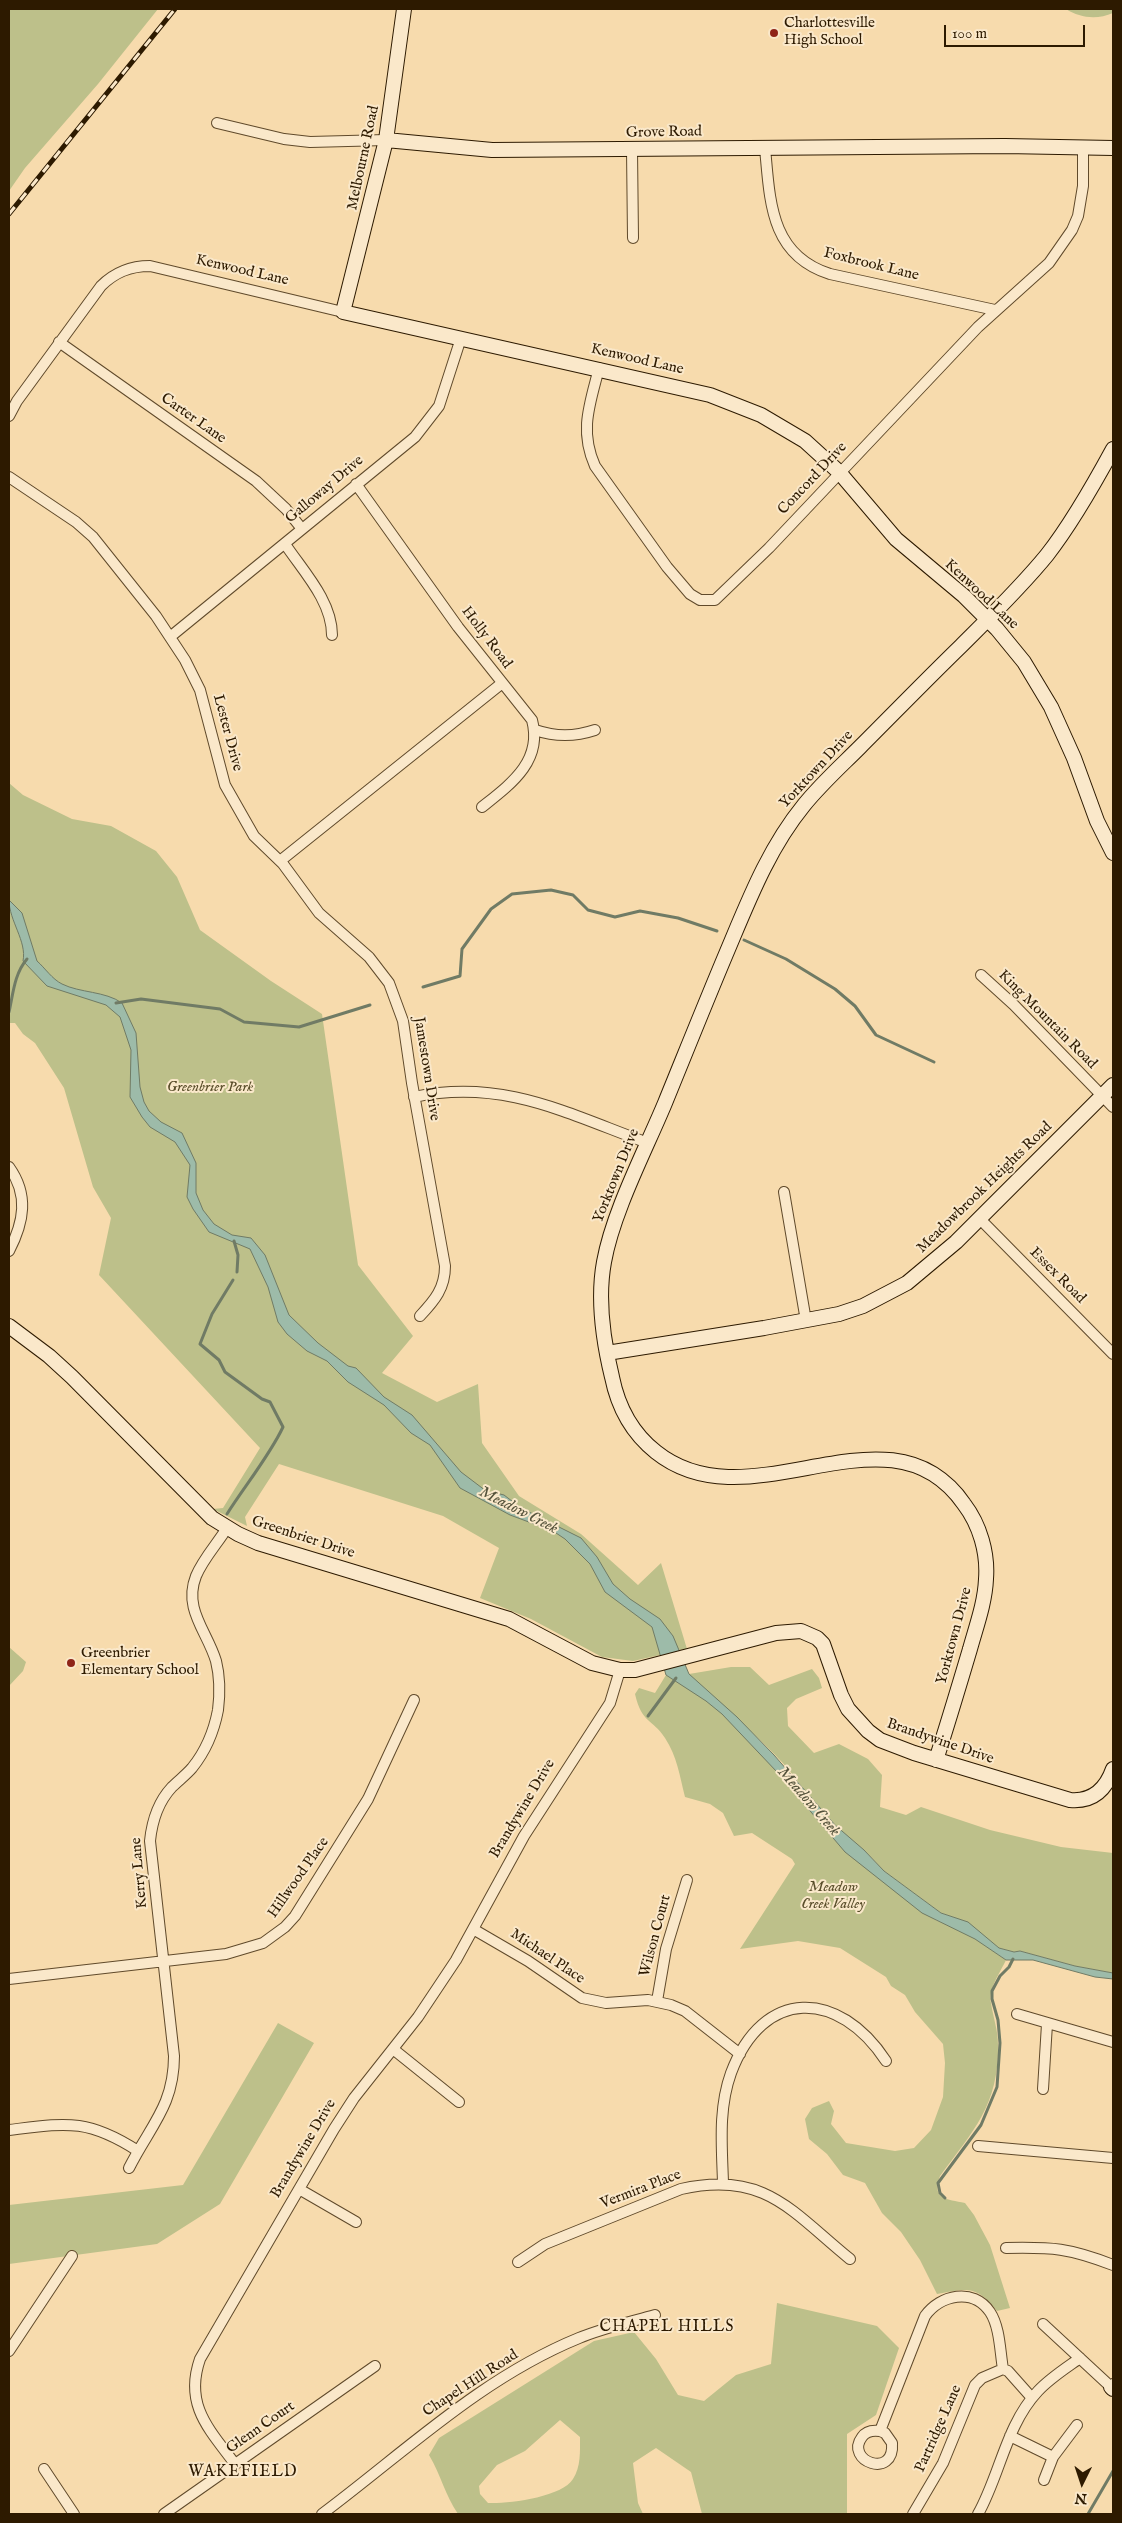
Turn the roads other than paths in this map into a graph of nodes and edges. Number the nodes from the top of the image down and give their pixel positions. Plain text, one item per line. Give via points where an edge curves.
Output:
1 (404, 9) edge
2 (218, 123) dead end
3 (386, 140) junction
4 (765, 148) junction
5 (1083, 148) junction
6 (1113, 148) edge
7 (632, 150) junction
8 (632, 238) dead end
9 (995, 310) junction
10 (342, 312) junction
11 (461, 338) junction
12 (59, 342) junction
13 (600, 368) junction
14 (9, 416) edge
15 (1113, 448) edge
16 (839, 472) junction
17 (9, 477) edge
18 (356, 484) junction
19 (302, 529) junction
20 (285, 544) junction
21 (988, 619) junction
22 (332, 635) dead end
23 (170, 637) junction
24 (501, 684) junction
25 (535, 730) junction
26 (595, 730) dead end
27 (482, 807) dead end
28 (1113, 853) edge
29 (280, 861) junction
30 (981, 975) dead end
31 (1113, 1085) edge
32 (1103, 1096) junction
33 (414, 1097) junction
34 (1113, 1107) edge
35 (648, 1143) junction
36 (9, 1167) edge
37 (784, 1192) dead end
38 (980, 1219) junction
39 (9, 1251) edge
40 (420, 1316) dead end
41 (806, 1321) junction
42 (9, 1326) edge
43 (607, 1353) junction
44 (1113, 1354) edge
45 (227, 1528) junction
46 (620, 1670) junction
47 (414, 1700) dead end
48 (936, 1760) junction
49 (1113, 1768) edge
50 (687, 1880) dead end
51 (473, 1929) junction
52 (163, 1960) junction
53 (9, 1979) edge
54 (657, 2001) junction
55 (1017, 2014) dead end
56 (1047, 2024) junction
57 (1113, 2042) edge
58 (393, 2049) junction
59 (740, 2054) junction
60 (886, 2061) dead end
61 (1043, 2088) dead end
62 (459, 2102) dead end
63 (9, 2130) edge
64 (978, 2146) dead end
65 (138, 2151) junction
66 (1113, 2158) edge
67 (129, 2168) dead end
68 (723, 2183) junction
69 (299, 2189) junction
70 (356, 2222) dead end
71 (1006, 2248) dead end
72 (72, 2256) dead end
73 (850, 2260) dead end
74 (518, 2262) dead end
75 (1113, 2265) edge
76 (656, 2315) dead end
77 (1043, 2324) dead end
78 (9, 2351) edge
79 (1080, 2358) junction
80 (375, 2366) dead end
81 (1003, 2369) junction
82 (1112, 2386) edge
83 (1032, 2398) junction
84 (1077, 2425) dead end
85 (880, 2431) dead end
86 (1010, 2436) junction
87 (1053, 2457) junction
88 (235, 2464) junction
89 (44, 2469) dead end
90 (1044, 2480) dead end
91 (74, 2514) edge
92 (164, 2514) edge
93 (322, 2514) edge
94 (913, 2514) edge
95 (978, 2514) edge

1 - 3 street, Melbourne Road
2 - 3 street, Grove Road via 301,141
3 - 7 street, Grove Road via 492,150
3 - 10 street, Melbourne Road
4 - 5 street, Grove Road
4 - 7 street, Grove Road
4 - 9 street, Foxbrook Lane via 776,225 791,249 809,264 833,274
5 - 6 street, Grove Road
5 - 9 street, Concord Drive via 1081,201 1072,230 1049,263
7 - 8 street
9 - 16 street, Concord Drive
10 - 11 street, Kenwood Lane
10 - 12 street, Kenwood Lane via 139,266 109,278
11 - 13 street, Kenwood Lane
11 - 18 street, Galloway Drive via 446,391 428,422 408,443
12 - 14 street, Kenwood Lane
12 - 19 street, Carter Lane via 256,481
13 - 16 street, Kenwood Lane via 734,402 784,427
13 - 16 street, Concord Drive via 586,421 590,454 667,567 690,594 700,600 720,597
15 - 21 street, Yorktown Drive via 1049,553
16 - 21 street, Kenwood Lane via 896,539
17 - 23 street, Lester Drive via 93,537
18 - 19 street, Galloway Drive
18 - 24 street, Holly Road
19 - 20 street, Galloway Drive
20 - 22 street via 326,605
20 - 23 street, Galloway Drive
21 - 28 street, Kenwood Lane via 1024,662 1051,707
21 - 35 street, Yorktown Drive via 827,779 796,815 774,848 739,923
23 - 29 street, Lester Drive via 200,690 225,785 254,836
24 - 25 street, Holly Road via 527,712
24 - 29 street
25 - 26 street via 560,736
25 - 27 street via 532,752 523,771
29 - 33 street, Jamestown Drive via 319,914 369,957 390,984 403,1021
30 - 32 street, King Mountain Road
31 - 32 street, Meadowbrook Heights Road
32 - 34 street, King Mountain Road
32 - 38 street, Meadowbrook Heights Road
33 - 35 street via 466,1091 519,1097 566,1110
33 - 40 street, Jamestown Drive via 445,1266 443,1286
35 - 43 street, Yorktown Drive via 610,1237 604,1261 601,1306
36 - 39 street via 18,1181 23,1204 18,1233
37 - 41 street
38 - 41 street, Meadowbrook Heights Road via 929,1267 893,1292 863,1306
38 - 44 street, Essex Road
41 - 43 street, Meadowbrook Heights Road
42 - 45 street, Greenbrier Drive via 72,1377 198,1506
43 - 48 street, Yorktown Drive via 615,1390 629,1423 653,1450 680,1467 705,1476 744,1478 846,1461 882,1459 910,1463 924,1469 958,1495 981,1538 986,1583
45 - 46 street, Greenbrier Drive via 258,1543 509,1619 592,1663
45 - 52 street, Kerry Lane via 200,1567 192,1598 195,1616 211,1648 219,1677 220,1692 214,1726 200,1756 159,1806 151,1828
46 - 48 street, Brandywine Drive via 640,1669 776,1633 808,1633 817,1638 827,1651 840,1695 857,1721 880,1740
46 - 51 street, Brandywine Drive via 610,1703 524,1836
47 - 52 street, Hillwood Place via 352,1828 285,1927 263,1943 238,1952
48 - 49 street, Brandywine Drive via 1075,1801 1099,1792 1110,1780
50 - 54 street, Wilson Court via 666,1949
51 - 54 street, Michael Place via 582,1998 606,2003
51 - 58 street, Brandywine Drive via 436,1992
52 - 53 street, Hillwood Place
52 - 65 street, Kerry Lane via 174,2072 166,2106
54 - 59 street, Michael Place via 687,2012
55 - 56 street
56 - 57 street
56 - 61 street
58 - 62 street
58 - 69 street, Brandywine Drive via 344,2114
59 - 60 street via 765,2022 784,2012 811,2007 847,2021 870,2040
59 - 68 street via 724,2105
63 - 65 street via 58,2124 84,2126 114,2136
64 - 66 street
65 - 67 street, Kerry Lane
68 - 73 street, Vermira Place via 773,2196 792,2208
68 - 74 street, Vermira Place via 682,2189 546,2244
69 - 70 street
69 - 88 street, Brandywine Drive via 196,2370 194,2394 200,2416
71 - 75 street via 1060,2248 1078,2251
72 - 78 street
76 - 93 street, Chapel Hill Road via 579,2338 510,2373 435,2424
77 - 79 street
79 - 82 street
79 - 83 street
80 - 88 street, Glenn Court
81 - 83 street
81 - 85 street via 990,2312 970,2297 945,2299 925,2316
81 - 94 street, Partridge Lane via 982,2378 975,2385 943,2463
83 - 86 street
84 - 87 street
86 - 87 street
86 - 95 street via 994,2483
87 - 90 street
88 - 92 street, Glenn Court
89 - 91 street

